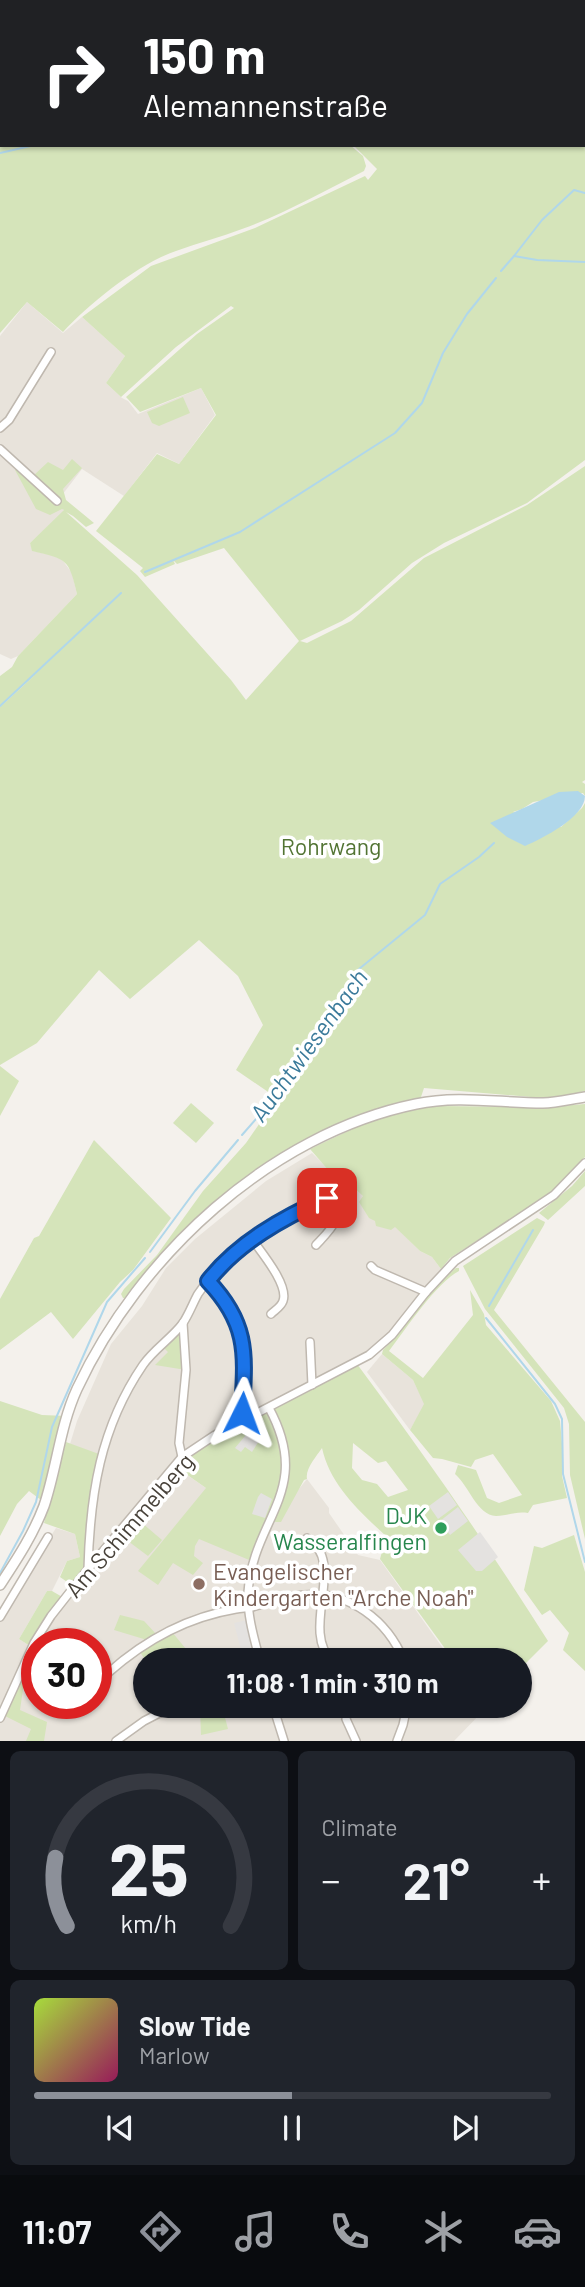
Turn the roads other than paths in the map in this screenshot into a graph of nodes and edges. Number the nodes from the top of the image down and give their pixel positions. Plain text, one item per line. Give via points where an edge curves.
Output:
1 (51, 352) dead end
2 (0, 428) edge
3 (0, 449) edge
4 (57, 501) dead end
5 (585, 1097) edge
6 (585, 1163) edge
7 (347, 1184) dead end
8 (327, 1198) junction
9 (252, 1239) junction
10 (316, 1245) dead end
11 (372, 1266) dead end
12 (208, 1281) junction
13 (426, 1292) junction
14 (271, 1314) dead end
15 (183, 1323) junction
16 (310, 1342) dead end
17 (312, 1385) junction
18 (269, 1408) junction
19 (243, 1420) junction
20 (182, 1457) junction
21 (48, 1537) dead end
22 (307, 1538) dead end
23 (88, 1569) junction
24 (0, 1585) edge
25 (323, 1595) junction
26 (248, 1608) junction
27 (1, 1612) edge
28 (257, 1648) edge
29 (323, 1648) edge
30 (398, 1648) edge
31 (112, 1669) edge
32 (0, 1718) edge
33 (150, 1718) edge
34 (277, 1718) edge
35 (346, 1718) edge
36 (404, 1718) edge
37 (116, 1741) edge
38 (284, 1741) edge
39 (356, 1741) edge
40 (397, 1741) edge

1 - 2 street
3 - 4 street
5 - 24 street via 545,1103 457,1099 387,1111 298,1150 210,1212 136,1293 89,1363 71,1403 45,1503
6 - 13 street, Am Schimmelberg via 554,1195 455,1261
7 - 8 street
8 - 9 street
8 - 10 street via 337,1215
9 - 12 street
9 - 14 street via 283,1289 284,1300
11 - 13 street
12 - 15 street
12 - 19 street via 225,1299 243,1343
13 - 17 street, Am Schimmelberg via 392,1335 358,1363
15 - 20 street
15 - 23 street via 144,1363 113,1420 97,1472
16 - 17 street
17 - 18 street, Am Schimmelberg
18 - 19 street, Am Schimmelberg
18 - 26 street via 278,1423 286,1464 284,1485 254,1564
19 - 20 street, Am Schimmelberg
20 - 23 street, Am Schimmelberg
21 - 27 street
22 - 25 street via 322,1556
23 - 32 street, Am Schimmelberg via 34,1643
25 - 26 street via 293,1596
25 - 29 street via 318,1633
25 - 30 street via 363,1609
26 - 28 street
26 - 31 street via 167,1632
33 - 37 street
34 - 38 street
35 - 39 street
36 - 40 street

